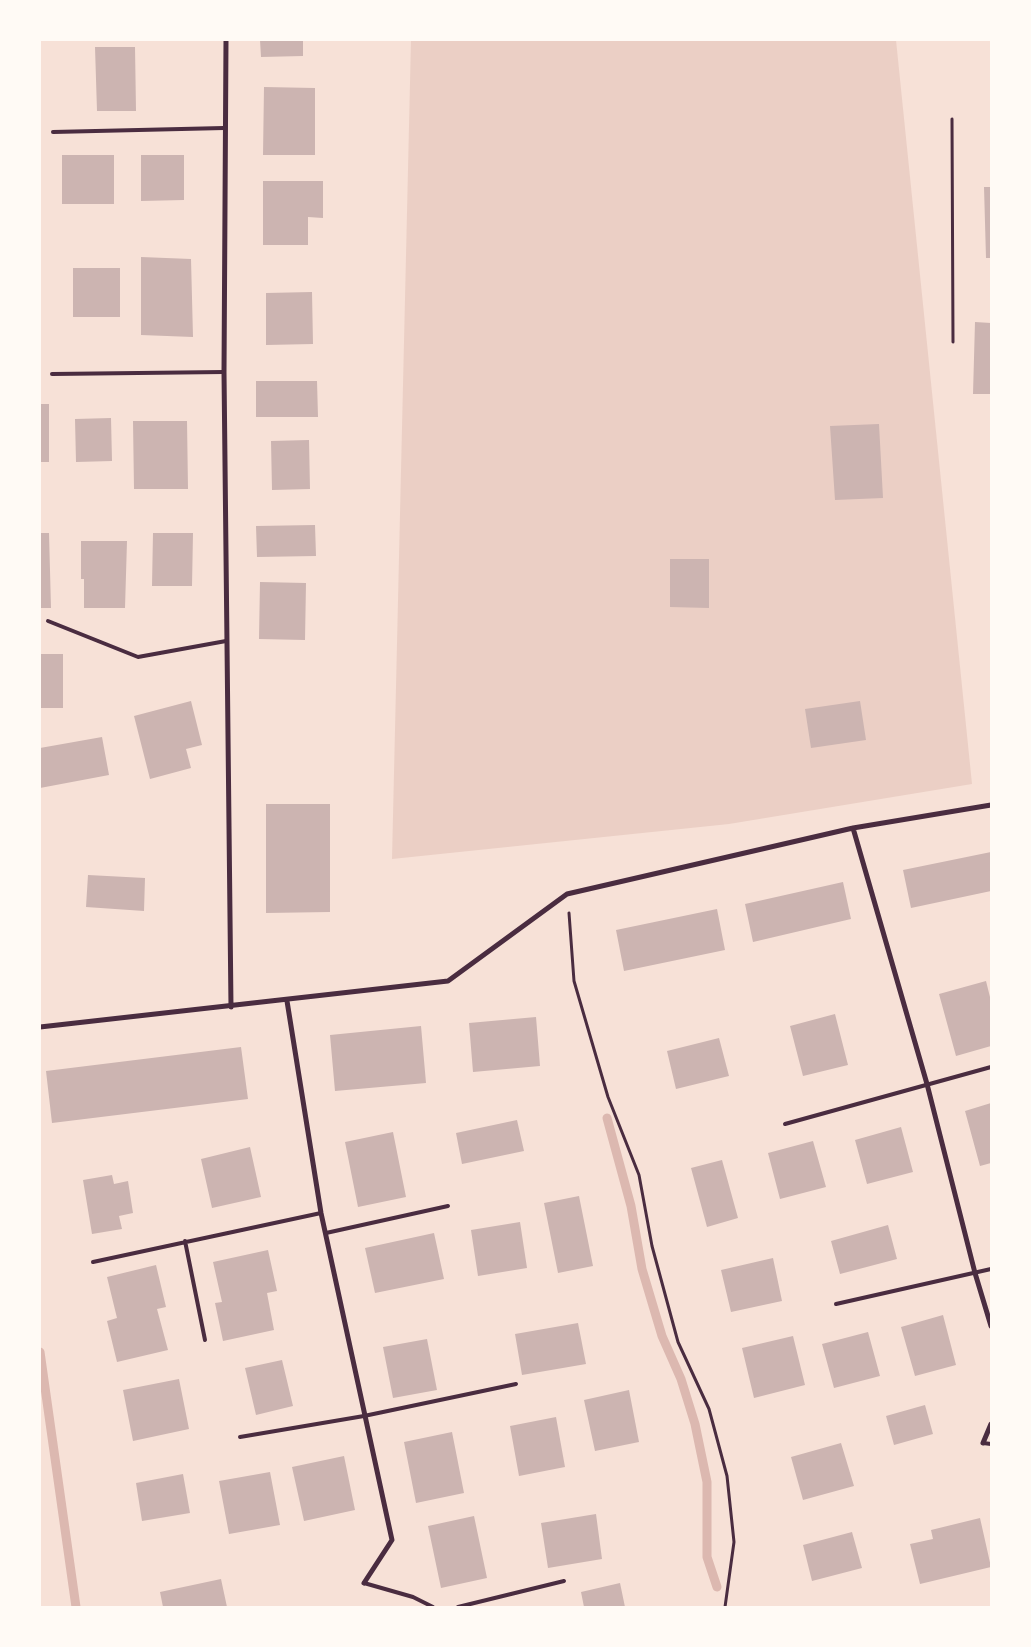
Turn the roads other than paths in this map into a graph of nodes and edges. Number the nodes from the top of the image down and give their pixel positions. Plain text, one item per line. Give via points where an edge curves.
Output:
1 (226, 40) edge
2 (224, 128) junction
3 (53, 132) dead end
4 (224, 372) junction
5 (52, 374) dead end
6 (48, 621) dead end
7 (226, 641) junction
8 (991, 805) edge
9 (853, 828) junction
10 (287, 1001) junction
11 (231, 1007) junction
12 (40, 1027) edge
13 (991, 1068) edge
14 (927, 1084) junction
15 (785, 1124) dead end
16 (448, 1206) dead end
17 (321, 1213) junction
18 (326, 1233) junction
19 (185, 1241) junction
20 (93, 1262) dead end
21 (991, 1269) edge
22 (975, 1273) junction
23 (836, 1304) dead end
24 (991, 1326) edge
25 (206, 1340) dead end
26 (516, 1384) dead end
27 (364, 1416) junction
28 (991, 1424) edge
29 (240, 1437) dead end
30 (982, 1442) joint
31 (991, 1444) edge
32 (564, 1582) dead end
33 (364, 1583) joint
34 (433, 1607) edge
35 (458, 1607) edge

1 - 2 street
2 - 3 lane
2 - 4 street
4 - 5 lane
4 - 7 street
6 - 7 lane via 138,657
7 - 11 street
8 - 9 street
9 - 10 street via 567,894 448,981
9 - 14 street
10 - 11 street
10 - 17 street
11 - 12 street
13 - 14 lane
14 - 15 lane
14 - 22 street
16 - 18 lane
17 - 18 street
17 - 19 lane
18 - 27 street
19 - 20 lane
19 - 25 lane
21 - 22 lane
22 - 23 lane
22 - 24 street
26 - 27 lane
27 - 29 lane
27 - 33 street via 392,1540
28 - 30 street
30 - 31 lane
32 - 35 lane
33 - 34 lane via 413,1597

